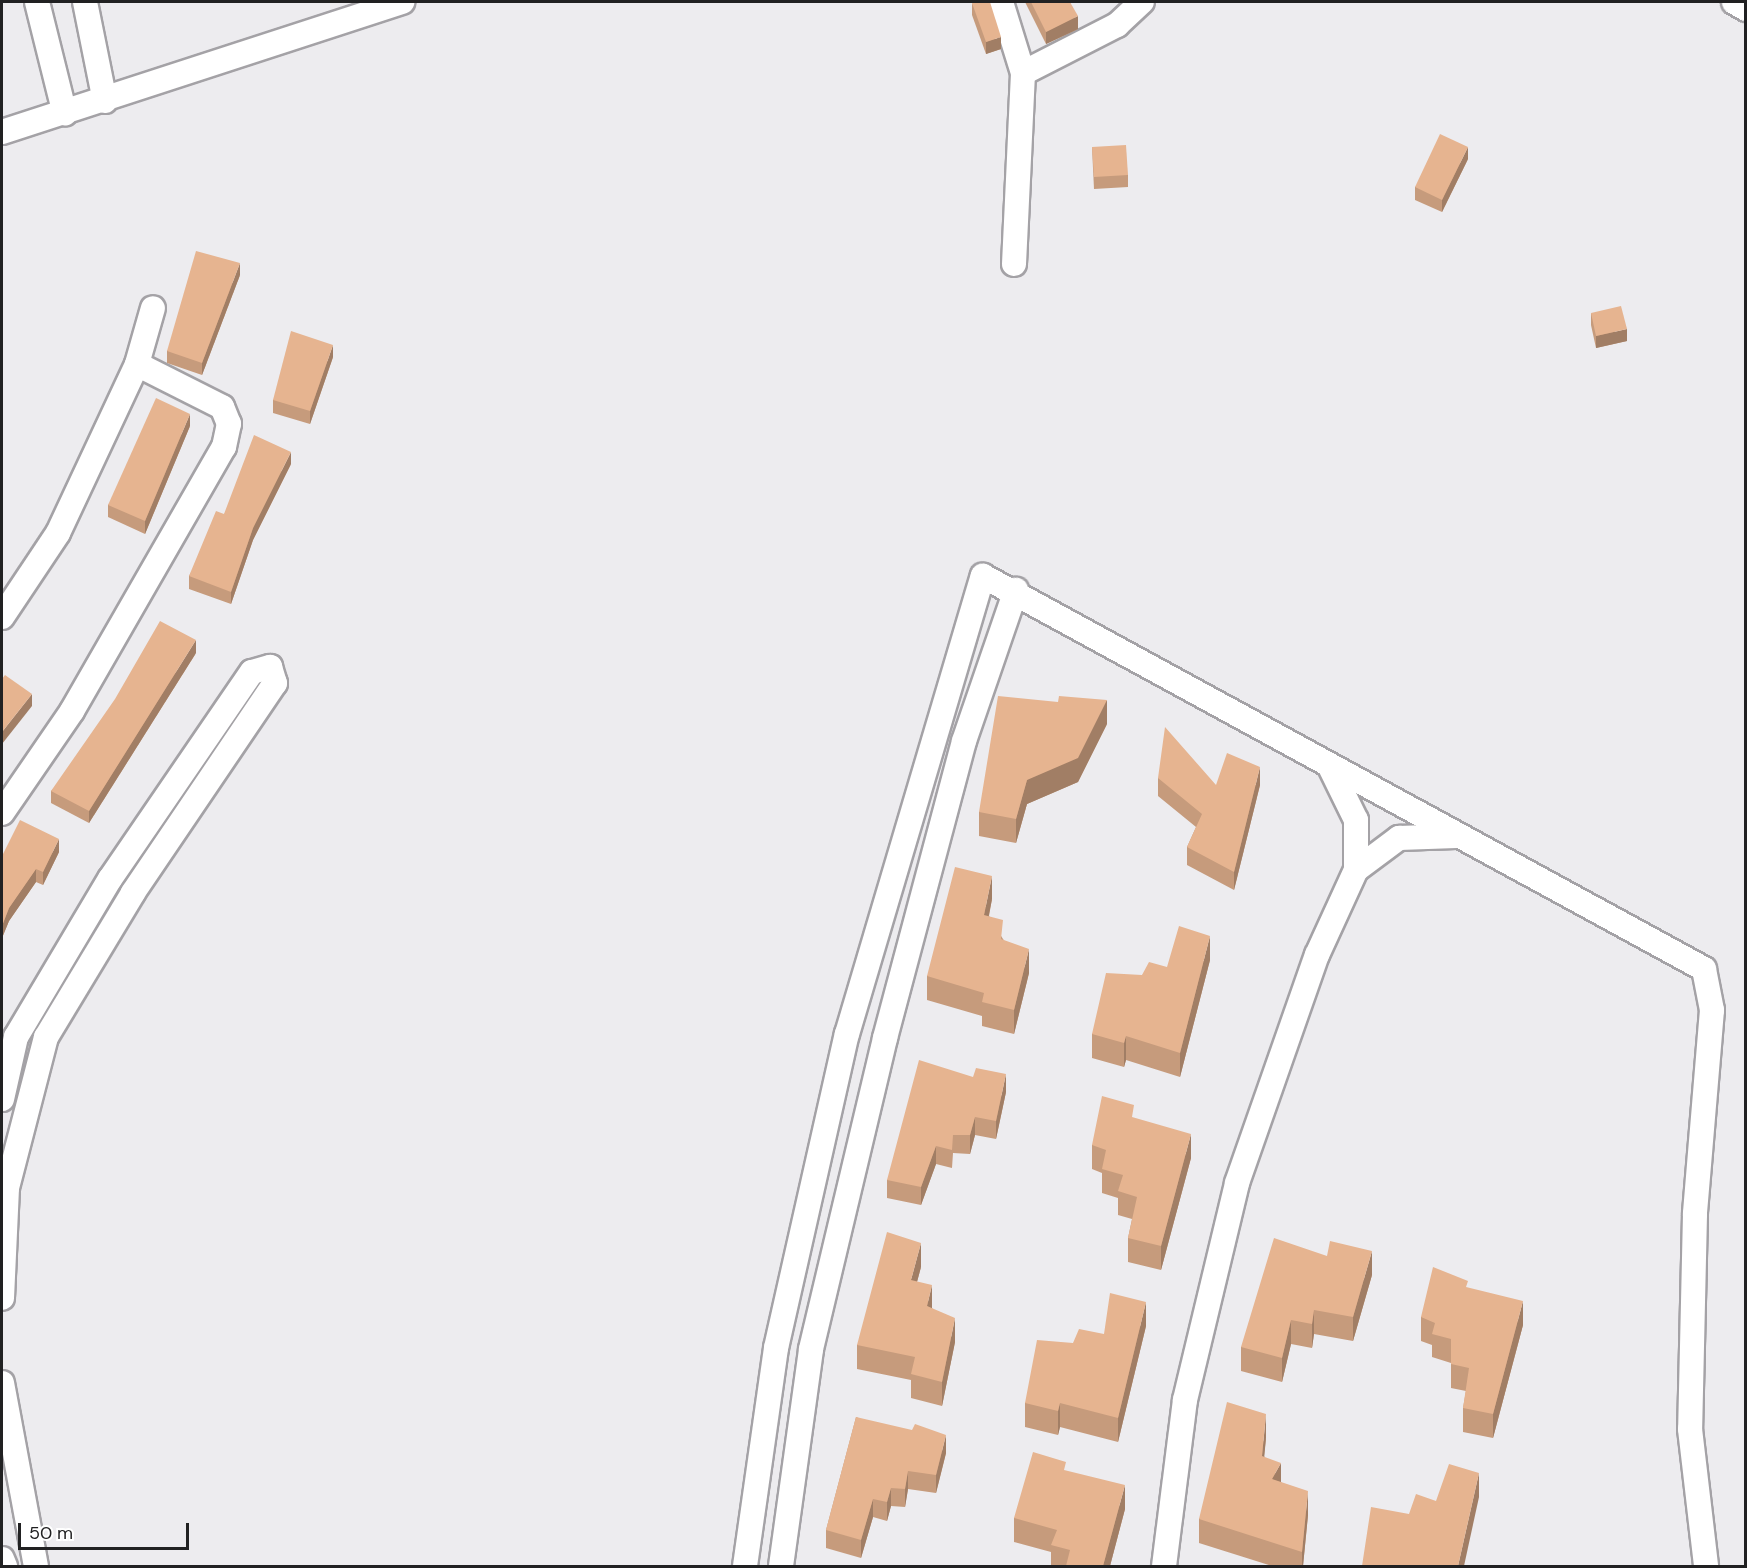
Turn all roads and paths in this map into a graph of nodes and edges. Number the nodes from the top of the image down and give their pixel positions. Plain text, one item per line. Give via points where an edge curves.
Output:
1 (37, 2) edge
2 (85, 2) edge
3 (402, 2) edge
4 (1001, 2) edge
5 (1142, 2) edge
6 (1734, 2) edge
7 (1746, 9) edge
8 (1023, 72) junction
9 (105, 101) junction
10 (65, 114) junction
11 (2, 132) edge
12 (1014, 264) dead end
13 (153, 308) dead end
14 (137, 364) junction
15 (1016, 590) junction
16 (2, 617) edge
17 (1329, 765) junction
18 (2, 813) edge
19 (1466, 837) junction
20 (1356, 870) junction
21 (2, 1099) edge
22 (2, 1298) edge
23 (2, 1383) edge
24 (2, 1559) edge
25 (5, 1566) edge
26 (36, 1566) edge
27 (746, 1566) edge
28 (781, 1566) edge
29 (1164, 1566) edge
30 (1706, 1566) edge

1 - 10 street
2 - 9 street
3 - 9 street
4 - 8 street
5 - 8 street via 1117,25
6 - 7 street
8 - 12 street
9 - 10 street
10 - 11 street
13 - 14 street
14 - 16 street via 58,533
14 - 18 street via 222,406 229,424 224,447 72,711
15 - 17 street
15 - 27 street via 983,576 847,1034 776,1348
15 - 28 street via 964,741 879,1061 811,1349
17 - 19 street
17 - 20 street via 1356,820
19 - 20 street via 1399,838
19 - 30 street via 1704,969 1712,987 1695,1214 1690,1429
20 - 29 street via 1317,955 1237,1183 1185,1400
21 - 22 street via 16,1038 110,879 252,672 270,667 275,683 133,893 46,1038 7,1188
23 - 26 street
24 - 25 street

